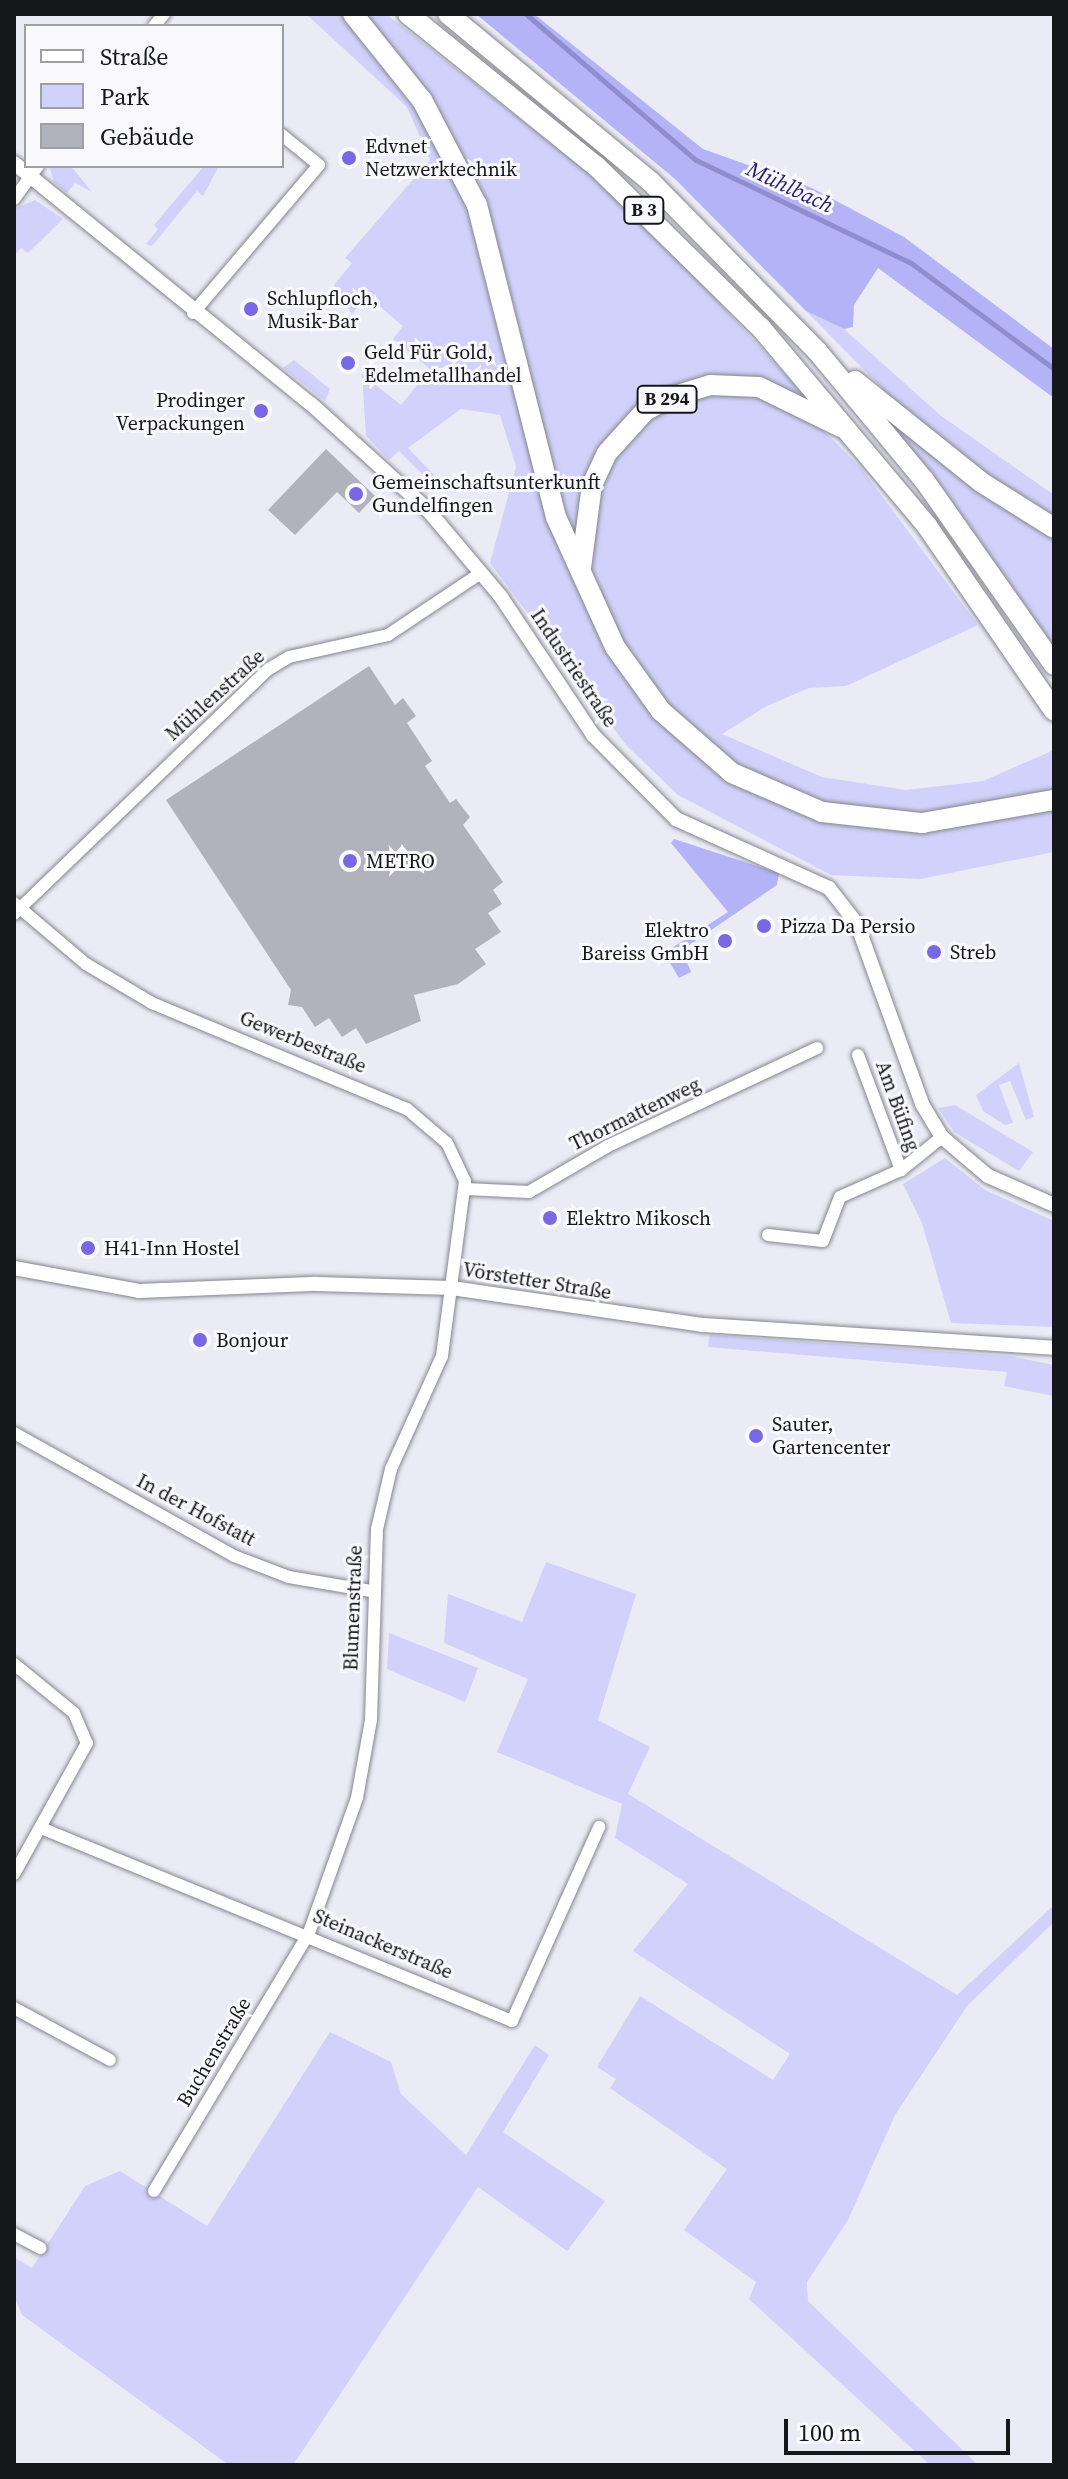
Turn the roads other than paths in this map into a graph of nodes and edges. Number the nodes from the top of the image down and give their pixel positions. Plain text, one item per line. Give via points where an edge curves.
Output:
1 (353, 14) edge
2 (408, 14) edge
3 (448, 14) edge
4 (284, 137) edge
5 (35, 172) edge
6 (14, 199) edge
7 (193, 313) junction
8 (818, 352) junction
9 (854, 434) junction
10 (1054, 528) edge
11 (581, 568) junction
12 (481, 573) junction
13 (1054, 665) edge
14 (1054, 711) edge
15 (1054, 800) edge
16 (16, 909) edge
17 (817, 1048) dead end
18 (858, 1055) dead end
19 (942, 1137) junction
20 (901, 1170) junction
21 (466, 1189) junction
22 (1054, 1205) edge
23 (768, 1235) dead end
24 (14, 1268) edge
25 (452, 1288) junction
26 (1054, 1348) edge
27 (14, 1433) edge
28 (371, 1591) junction
29 (14, 1664) edge
30 (599, 1827) dead end
31 (41, 1828) junction
32 (14, 1874) edge
33 (309, 1933) junction
34 (14, 2008) edge
35 (110, 2060) dead end
36 (154, 2191) dead end
37 (14, 2234) edge
38 (40, 2248) dead end

1 - 11 highway via 422,100 477,205 504,291 556,517
2 - 9 highway, B 3 via 531,110 647,214
3 - 8 highway, B 3 via 650,181
4 - 7 street via 319,165
5 - 6 street
5 - 7 street, Industriestraße
7 - 12 street, Industriestraße via 311,404 427,509
8 - 10 highway via 981,482
8 - 13 highway, B 3 via 933,492
9 - 11 highway, B 294 via 759,387 710,385 668,398 635,420 607,453 592,485
9 - 14 highway, B 3 via 927,526
11 - 15 highway via 636,681 679,730 732,773 799,804 873,822 963,820
12 - 16 street, Mühlenstraße via 388,635 289,657 269,669
12 - 19 street, Industriestraße via 593,735 676,819 829,888 862,935 922,1104
16 - 21 street, Gewerbestraße via 86,964 152,1003 407,1109 447,1143
17 - 21 street, Thormattenweg via 608,1146 529,1192
18 - 20 street, Am Büfing
19 - 20 street, Am Büfing
19 - 22 street, Industriestraße via 988,1176
20 - 23 street, Am Büfing via 840,1197 823,1241
21 - 25 street
24 - 25 street, Vörstetter Straße via 139,1291 317,1284
25 - 26 street, Vörstetter Straße via 703,1325
25 - 28 street, Blumenstraße via 442,1356 389,1477
27 - 28 street, In der Hofstatt via 234,1556 289,1577
28 - 33 street, Blumenstraße via 371,1720 363,1773
29 - 31 street via 74,1713 87,1743
30 - 33 street, Steinackerstraße via 512,2021
31 - 32 street
31 - 33 street, Steinackerstraße via 212,1902
33 - 36 street, Buchenstraße
34 - 35 street
37 - 38 street

